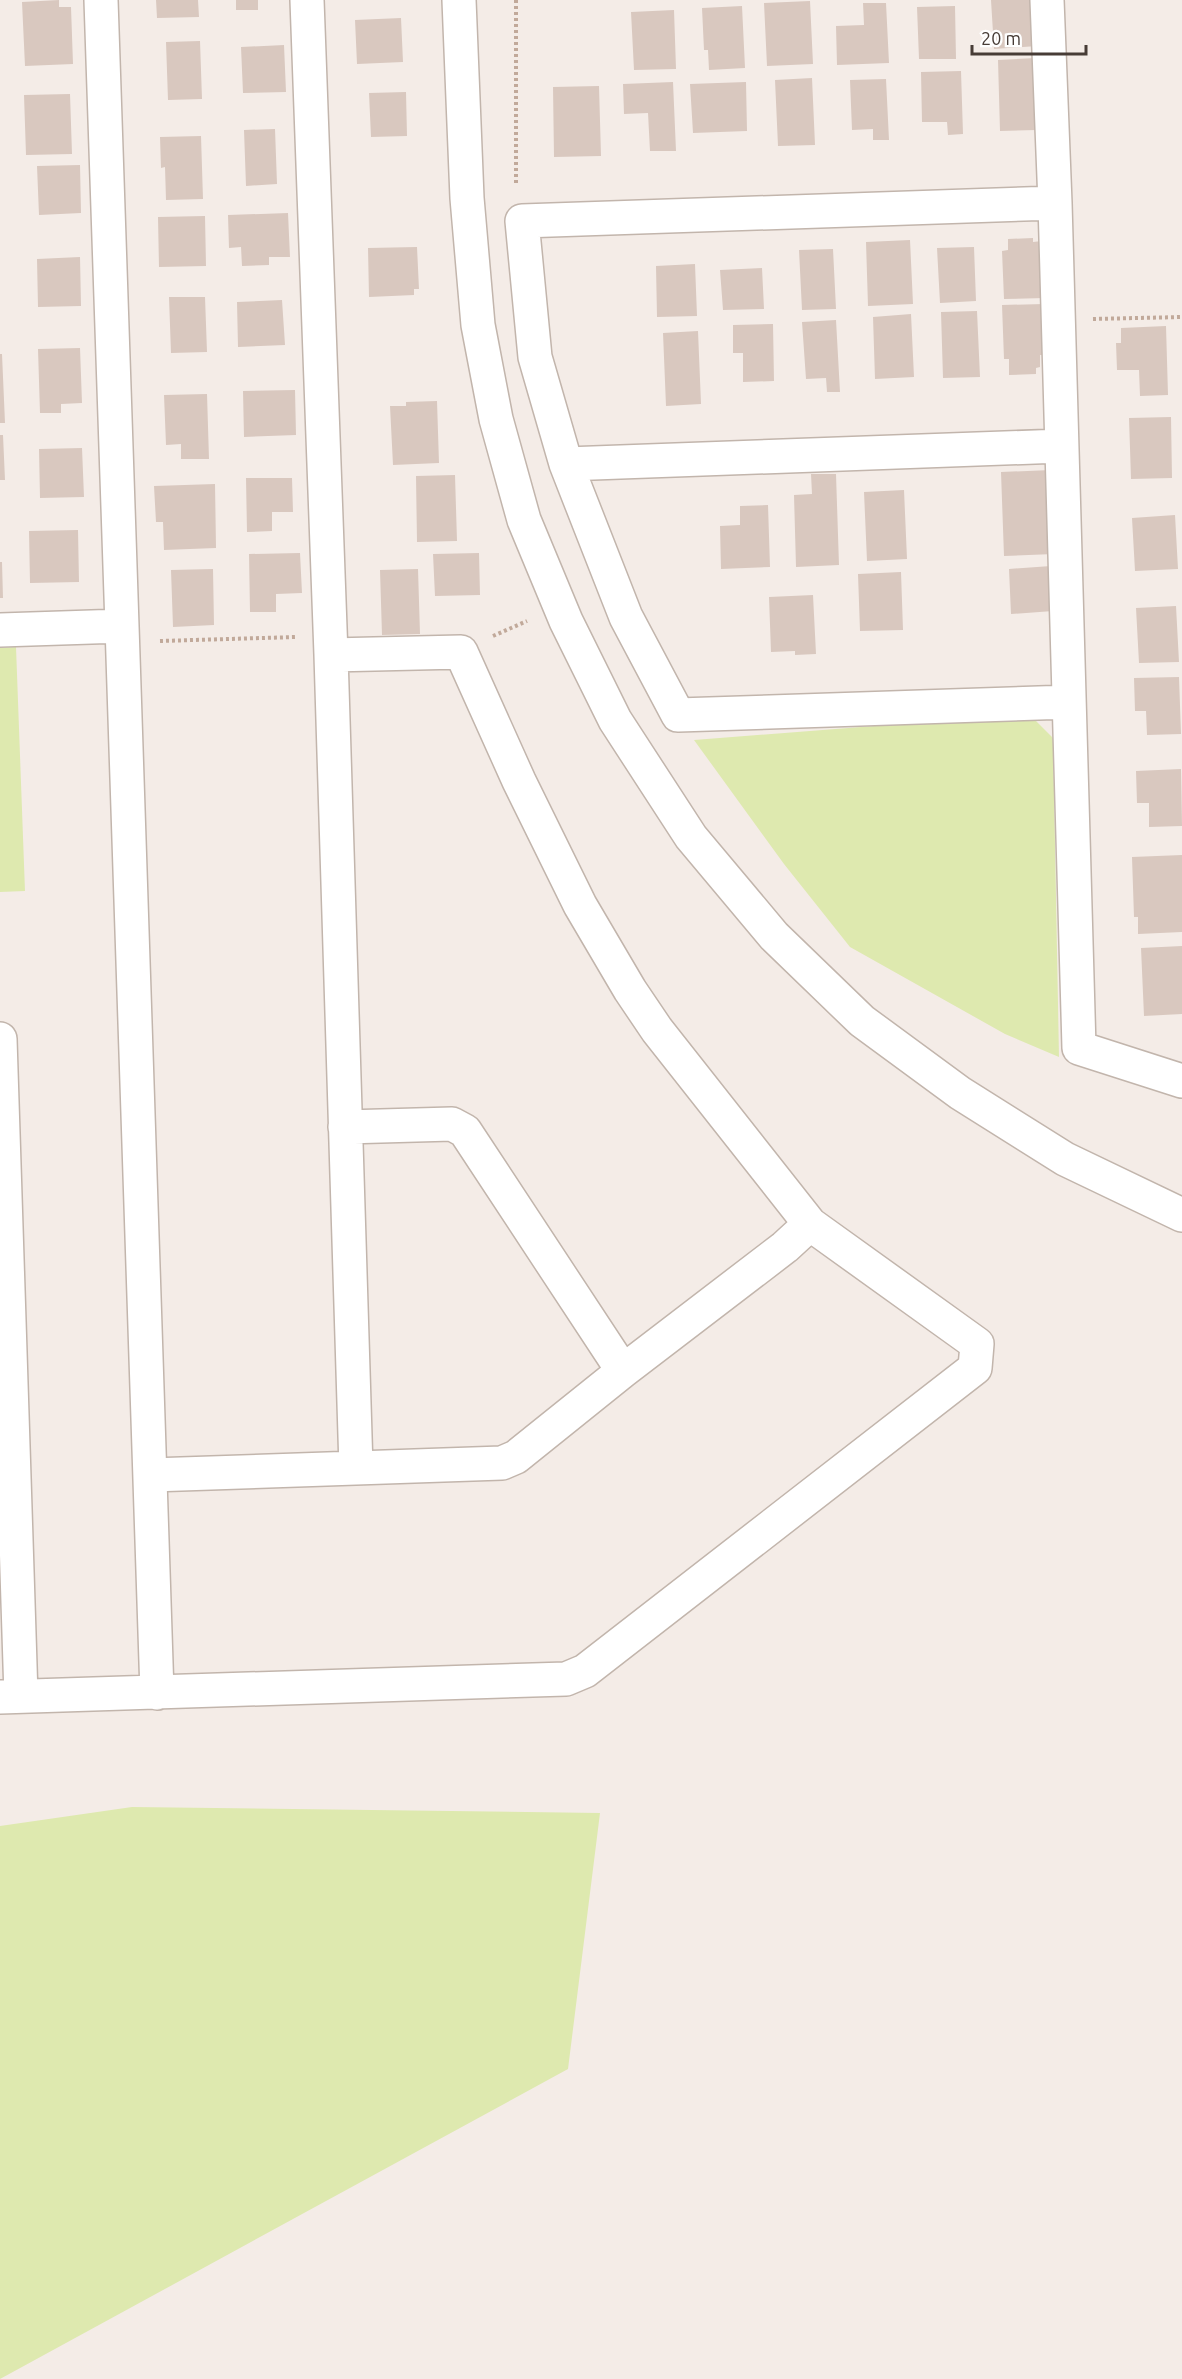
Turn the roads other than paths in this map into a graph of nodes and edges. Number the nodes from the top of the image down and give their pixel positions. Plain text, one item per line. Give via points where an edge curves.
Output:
1 (101, 0) edge
2 (307, 0) edge
3 (459, 0) edge
4 (1047, 0) edge
5 (1055, 203) junction
6 (1061, 446) junction
7 (566, 464) junction
8 (0, 630) edge
9 (122, 634) junction
10 (330, 645) junction
11 (1069, 702) junction
12 (0, 1039) edge
13 (1182, 1081) edge
14 (345, 1127) junction
15 (1182, 1215) edge
16 (810, 1224) junction
17 (623, 1371) junction
18 (356, 1468) junction
19 (151, 1475) junction
20 (157, 1693) junction
21 (11, 1696) edge

1 - 9 street
2 - 10 street
3 - 15 street via 467,198 478,325 496,419 524,520 566,621 615,720 691,837 774,936 862,1021 960,1093 1065,1159
4 - 5 street
5 - 6 street
5 - 7 street via 522,221 536,357
6 - 7 street
6 - 11 street
7 - 11 street via 627,617 678,715
8 - 9 street
9 - 19 street
10 - 14 street
10 - 16 street via 461,652 580,905 630,990
11 - 13 street via 1079,1047
12 - 21 street
14 - 17 street via 452,1124 465,1131
14 - 18 street
16 - 17 street
16 - 20 street via 976,1344 975,1368 585,1671 566,1679
17 - 18 street via 516,1457 502,1463
18 - 19 street
19 - 20 street
20 - 21 street

